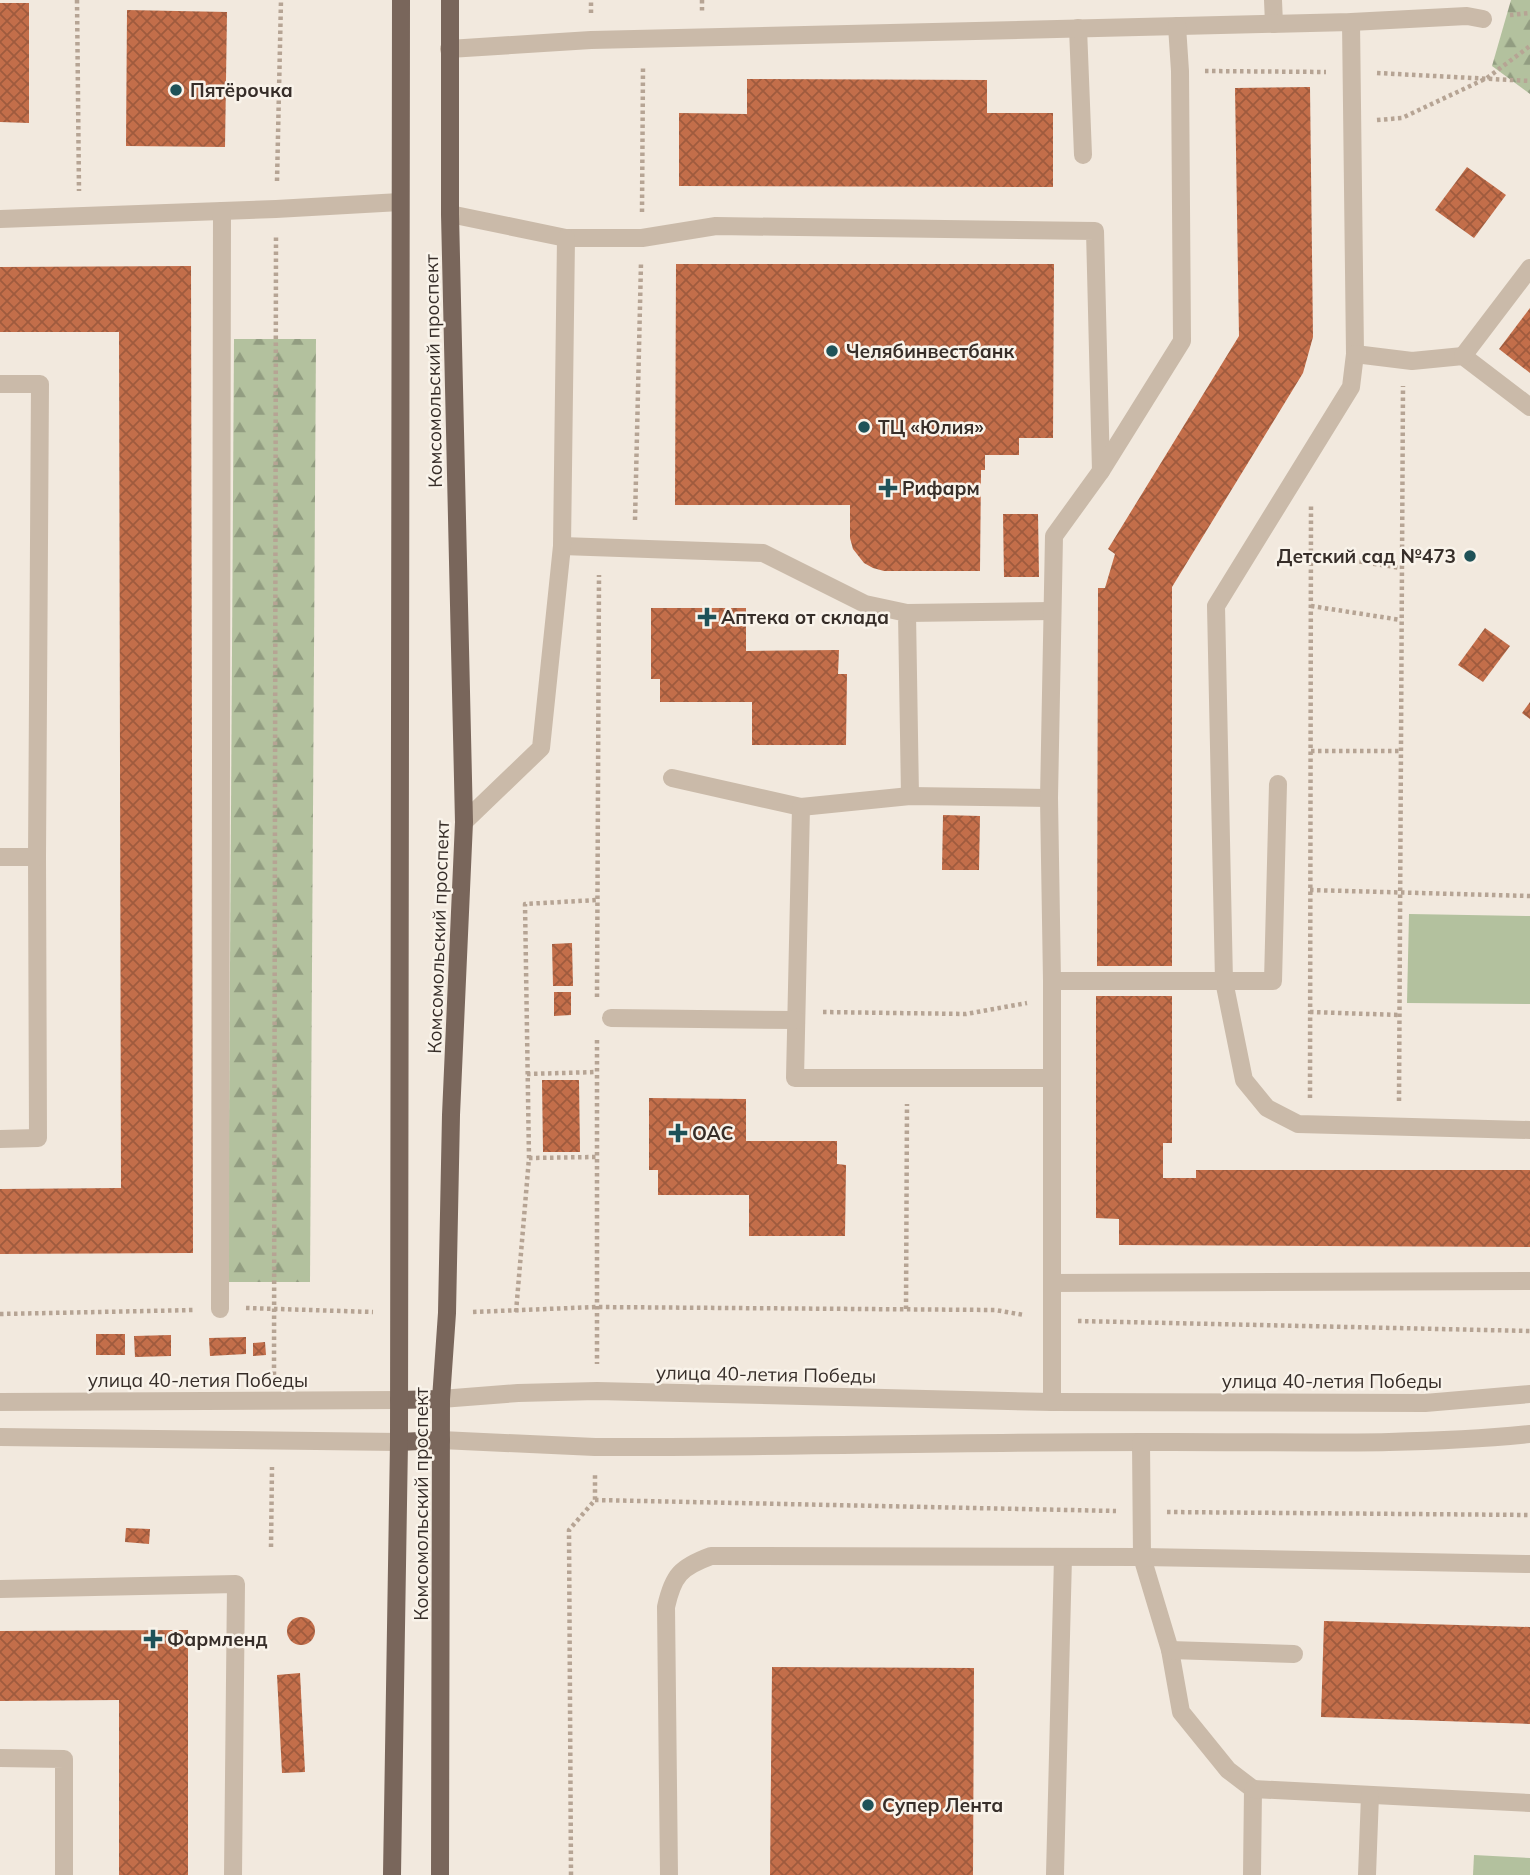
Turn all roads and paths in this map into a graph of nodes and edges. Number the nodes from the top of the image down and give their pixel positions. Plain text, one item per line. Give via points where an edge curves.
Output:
1 (76, 0) edge
2 (281, 0) edge
3 (401, 0) edge
4 (450, 0) edge
5 (1273, 0) edge
6 (1474, 11) edge
7 (1351, 22) junction
8 (1274, 24) junction
9 (1177, 26) junction
10 (1078, 28) junction
11 (643, 38) junction
12 (1530, 46) edge
13 (449, 49) junction
14 (1352, 121) junction
15 (1083, 155) dead end
16 (400, 202) junction
17 (276, 209) junction
18 (222, 211) junction
19 (450, 214) junction
20 (79, 216) junction
21 (0, 219) edge
22 (566, 238) junction
23 (642, 238) junction
24 (1530, 268) edge
25 (1355, 354) junction
26 (1463, 356) junction
27 (1403, 360) junction
28 (0, 384) edge
29 (1530, 407) edge
30 (1101, 471) junction
31 (1311, 502) dead end
32 (562, 545) junction
33 (600, 547) junction
34 (1311, 554) junction
35 (1401, 568) junction
36 (1311, 606) junction
37 (1051, 611) junction
38 (907, 613) junction
39 (1401, 620) junction
40 (1311, 751) junction
41 (1400, 751) junction
42 (672, 778) dead end
43 (1278, 784) dead end
44 (910, 796) junction
45 (1049, 798) junction
46 (801, 807) junction
47 (464, 822) junction
48 (0, 857) edge
49 (37, 858) junction
50 (1277, 888) junction
51 (1311, 890) junction
52 (1400, 892) junction
53 (1530, 896) edge
54 (597, 900) junction
55 (1224, 981) junction
56 (1052, 989) junction
57 (597, 1006) dead end
58 (1310, 1012) junction
59 (1399, 1015) junction
60 (796, 1016) junction
61 (611, 1018) dead end
62 (597, 1032) dead end
63 (596, 1072) junction
64 (527, 1074) junction
65 (907, 1078) junction
66 (1052, 1078) junction
67 (1310, 1124) junction
68 (1399, 1125) junction
69 (1530, 1130) edge
70 (0, 1139) edge
71 (596, 1157) junction
72 (529, 1158) junction
73 (1530, 1281) edge
74 (1053, 1283) junction
75 (595, 1307) junction
76 (220, 1309) dead end
77 (906, 1309) junction
78 (516, 1312) junction
79 (447, 1313) junction
80 (1053, 1320) junction
81 (1530, 1331) edge
82 (597, 1391) junction
83 (1530, 1394) edge
84 (441, 1399) junction
85 (273, 1400) junction
86 (399, 1400) junction
87 (0, 1402) edge
88 (1052, 1402) junction
89 (1530, 1434) edge
90 (0, 1437) edge
91 (273, 1440) junction
92 (441, 1440) junction
93 (399, 1442) junction
94 (1140, 1442) junction
95 (595, 1447) junction
96 (595, 1500) junction
97 (1141, 1511) junction
98 (1530, 1515) edge
99 (271, 1547) dead end
100 (1142, 1556) junction
101 (1062, 1557) junction
102 (1530, 1564) edge
103 (0, 1589) edge
104 (1170, 1650) junction
105 (1294, 1654) dead end
106 (0, 1758) edge
107 (1253, 1789) junction
108 (1370, 1795) junction
109 (1530, 1803) edge
110 (1055, 1874) edge
111 (64, 1875) edge
112 (233, 1875) edge
113 (392, 1875) edge
114 (440, 1875) edge
115 (571, 1875) edge
116 (669, 1875) edge
117 (1251, 1875) edge
118 (1367, 1875) edge

1 - 20 path
2 - 17 path
3 - 16 main road, Комсомольский проспект
4 - 13 main road, Комсомольский проспект
5 - 8 street
6 - 7 street
7 - 8 street
7 - 14 street
8 - 9 street
9 - 10 street
9 - 30 street via 1182,341
10 - 11 street
10 - 15 street
11 - 13 street
11 - 23 path
12 - 14 path via 1488,78 1402,118
13 - 19 main road, Комсомольский проспект
14 - 25 street
16 - 17 street
16 - 86 main road, Комсомольский проспект
17 - 18 street
17 - 85 path
18 - 20 street
18 - 76 street
19 - 22 street
19 - 47 main road, Комсомольский проспект
20 - 21 street
22 - 23 street
22 - 32 street
23 - 30 street via 716,226 1095,231
23 - 33 path via 634,527
24 - 26 street
25 - 27 street
25 - 55 street via 1351,387 1216,606
26 - 27 street
26 - 29 street
27 - 35 path
28 - 49 street via 40,384
30 - 37 street via 1054,536
31 - 34 path
32 - 33 street
32 - 47 street via 541,748
33 - 38 street via 763,553 865,604
33 - 54 path
34 - 35 path
34 - 36 path
35 - 39 path
36 - 39 path
36 - 40 path
37 - 38 street
37 - 45 street
38 - 44 street
39 - 41 path
40 - 41 path
40 - 51 path
41 - 52 path
42 - 46 street
43 - 50 street
44 - 45 street
44 - 46 street
45 - 56 street
46 - 60 street
47 - 79 main road, Комсомольский проспект
48 - 49 street
49 - 70 street via 38,1139
50 - 51 path
50 - 55 street via 1273,981
51 - 52 path
51 - 58 path
52 - 53 path
52 - 59 path
54 - 57 path
54 - 64 path via 525,904
55 - 56 street
55 - 67 street via 1244,1080 1267,1108 1298,1124
56 - 60 path via 967,1014
56 - 66 street
58 - 59 path
58 - 67 path
59 - 68 path
60 - 61 street
60 - 65 street via 795,1078
62 - 63 path
63 - 64 path
63 - 71 path
64 - 72 path
65 - 66 street
65 - 77 path
66 - 74 street
67 - 68 street
68 - 69 street
71 - 72 path
71 - 75 path
72 - 78 path
73 - 74 street
74 - 80 street
75 - 77 path
75 - 78 path
75 - 82 path
77 - 80 path via 995,1310
78 - 79 path
79 - 84 main road, Комсомольский проспект
80 - 81 path
80 - 88 street
82 - 84 street, улица 40-летия Победы
82 - 88 street, улица 40-летия Победы
83 - 88 street, улица 40-летия Победы via 1425,1403
84 - 86 main road, улица 40-летия Победы
84 - 92 main road, Комсомольский проспект
85 - 86 street, улица 40-летия Победы
85 - 87 street, улица 40-летия Победы
86 - 93 main road, Комсомольский проспект
89 - 94 street via 1408,1442
90 - 91 street
91 - 93 street
91 - 99 path
92 - 93 main road
92 - 95 street
92 - 114 main road, Комсомольский проспект
93 - 113 main road, Комсомольский проспект
94 - 95 street
94 - 97 street
95 - 96 path
96 - 97 path
96 - 115 path via 569,1530
97 - 98 path
97 - 100 street
100 - 101 street
100 - 102 street
100 - 104 street
101 - 110 street
101 - 116 street via 711,1556 678,1573 666,1607
103 - 112 street via 236,1584
104 - 105 street
104 - 107 street via 1181,1712 1228,1770
106 - 111 street via 64,1759
107 - 108 street
107 - 117 street
108 - 109 street
108 - 118 street

